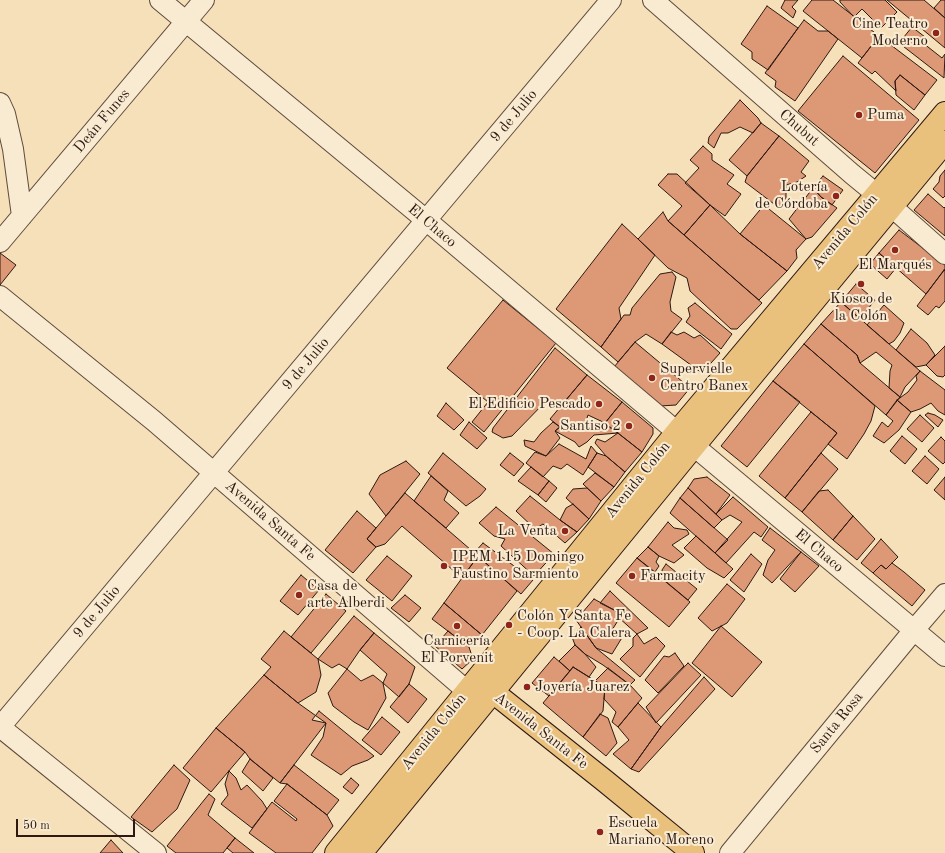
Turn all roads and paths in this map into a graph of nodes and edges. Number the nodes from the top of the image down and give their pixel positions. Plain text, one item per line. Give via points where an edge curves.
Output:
1 (160, 0) edge
2 (204, 0) edge
3 (611, 0) edge
4 (653, 0) edge
5 (186, 21) junction
6 (0, 103) edge
7 (945, 113) edge
8 (945, 142) edge
9 (884, 201) junction
10 (22, 216) junction
11 (426, 220) junction
12 (0, 242) edge
13 (945, 254) edge
14 (0, 296) edge
15 (677, 432) junction
16 (694, 446) junction
17 (214, 472) junction
18 (945, 594) edge
19 (914, 630) junction
20 (945, 656) edge
21 (467, 691) junction
22 (493, 692) junction
23 (0, 727) edge
24 (156, 853) edge
25 (336, 853) edge
26 (361, 853) edge
27 (693, 853) edge
28 (730, 853) edge

1 - 5 street, El Chaco
2 - 5 street, Deán Funes
3 - 11 street, 9 de Julio
4 - 9 street, Chubut
5 - 10 street, Deán Funes
5 - 11 street, El Chaco
6 - 10 street via 13,149
7 - 9 main road, Avenida Colón
8 - 9 main road, Avenida Colón
9 - 13 street, Chubut
9 - 15 main road, Avenida Colón
9 - 16 main road, Avenida Colón
10 - 12 street, Deán Funes
11 - 15 street, El Chaco
11 - 17 street, 9 de Julio
14 - 17 street, Avenida Santa Fe
15 - 21 main road, Avenida Colón
16 - 19 street, El Chaco
16 - 22 main road, Avenida Colón
17 - 21 street, Avenida Santa Fe
17 - 23 street, 9 de Julio
18 - 19 street, Santa Rosa
19 - 20 street, El Chaco
19 - 28 street, Santa Rosa
21 - 22 main road, Avenida Santa Fe
21 - 25 main road, Avenida Colón
22 - 26 main road, Avenida Colón
22 - 27 main road, Avenida Santa Fe
23 - 24 street

